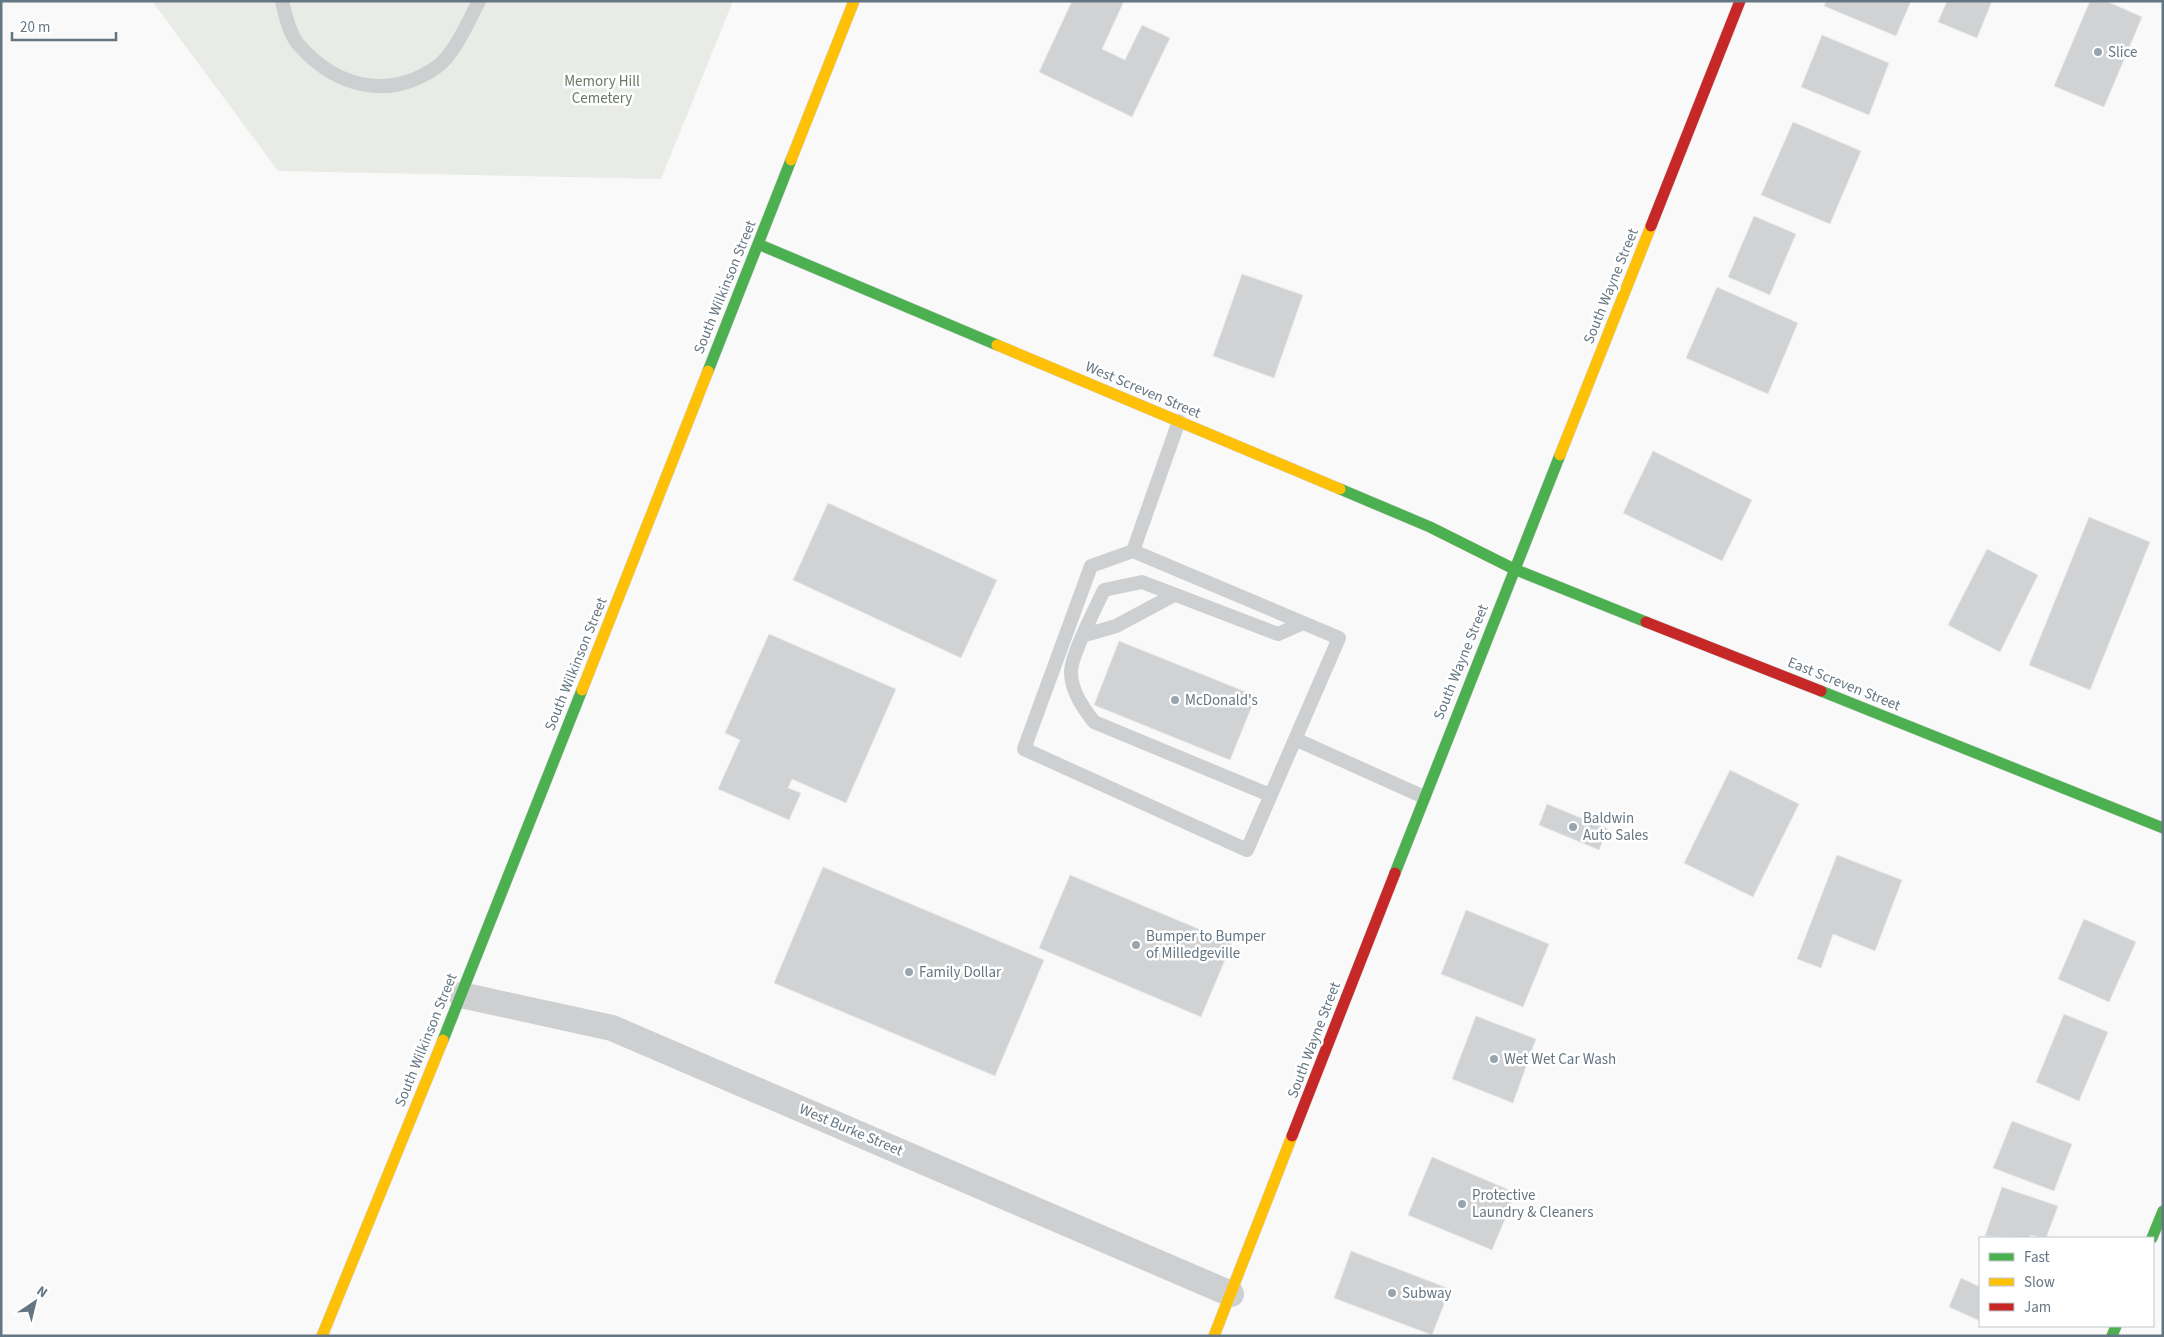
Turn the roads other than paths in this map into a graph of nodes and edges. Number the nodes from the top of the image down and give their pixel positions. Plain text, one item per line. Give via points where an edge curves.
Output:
1 (282, 1) edge
2 (479, 1) edge
3 (854, 1) edge
4 (1740, 1) edge
5 (758, 244) junction
6 (1179, 421) junction
7 (1133, 551) junction
8 (1514, 569) junction
9 (1174, 595) junction
10 (1303, 623) junction
11 (1082, 636) junction
12 (1295, 738) junction
13 (1270, 794) junction
14 (1424, 797) junction
15 (2163, 828) edge
16 (461, 995) junction
17 (2163, 1211) edge
18 (2152, 1237) edge
19 (1232, 1294) junction
20 (322, 1336) edge
21 (1214, 1336) edge

1 - 2 lane via 297,43 323,66 351,83 377,87 412,81 440,64
3 - 5 street, South Wilkinson Street
4 - 8 street, South Wayne Street
5 - 6 street, West Screven Street
5 - 16 street, South Wilkinson Street
6 - 7 lane
6 - 8 street, West Screven Street via 1430,527
7 - 10 lane
7 - 13 lane via 1091,566 1024,749 1247,850
8 - 14 street, South Wayne Street
8 - 15 street, East Screven Street
9 - 10 lane via 1278,634
9 - 11 lane via 1116,626
9 - 11 lane via 1142,582 1104,590
10 - 12 lane via 1339,638
11 - 13 lane via 1070,673 1081,706 1094,722
12 - 13 lane
12 - 14 lane
14 - 19 street, South Wayne Street
16 - 19 street, West Burke Street via 612,1028
16 - 20 street, South Wilkinson Street
17 - 18 street
19 - 21 street, South Wayne Street

